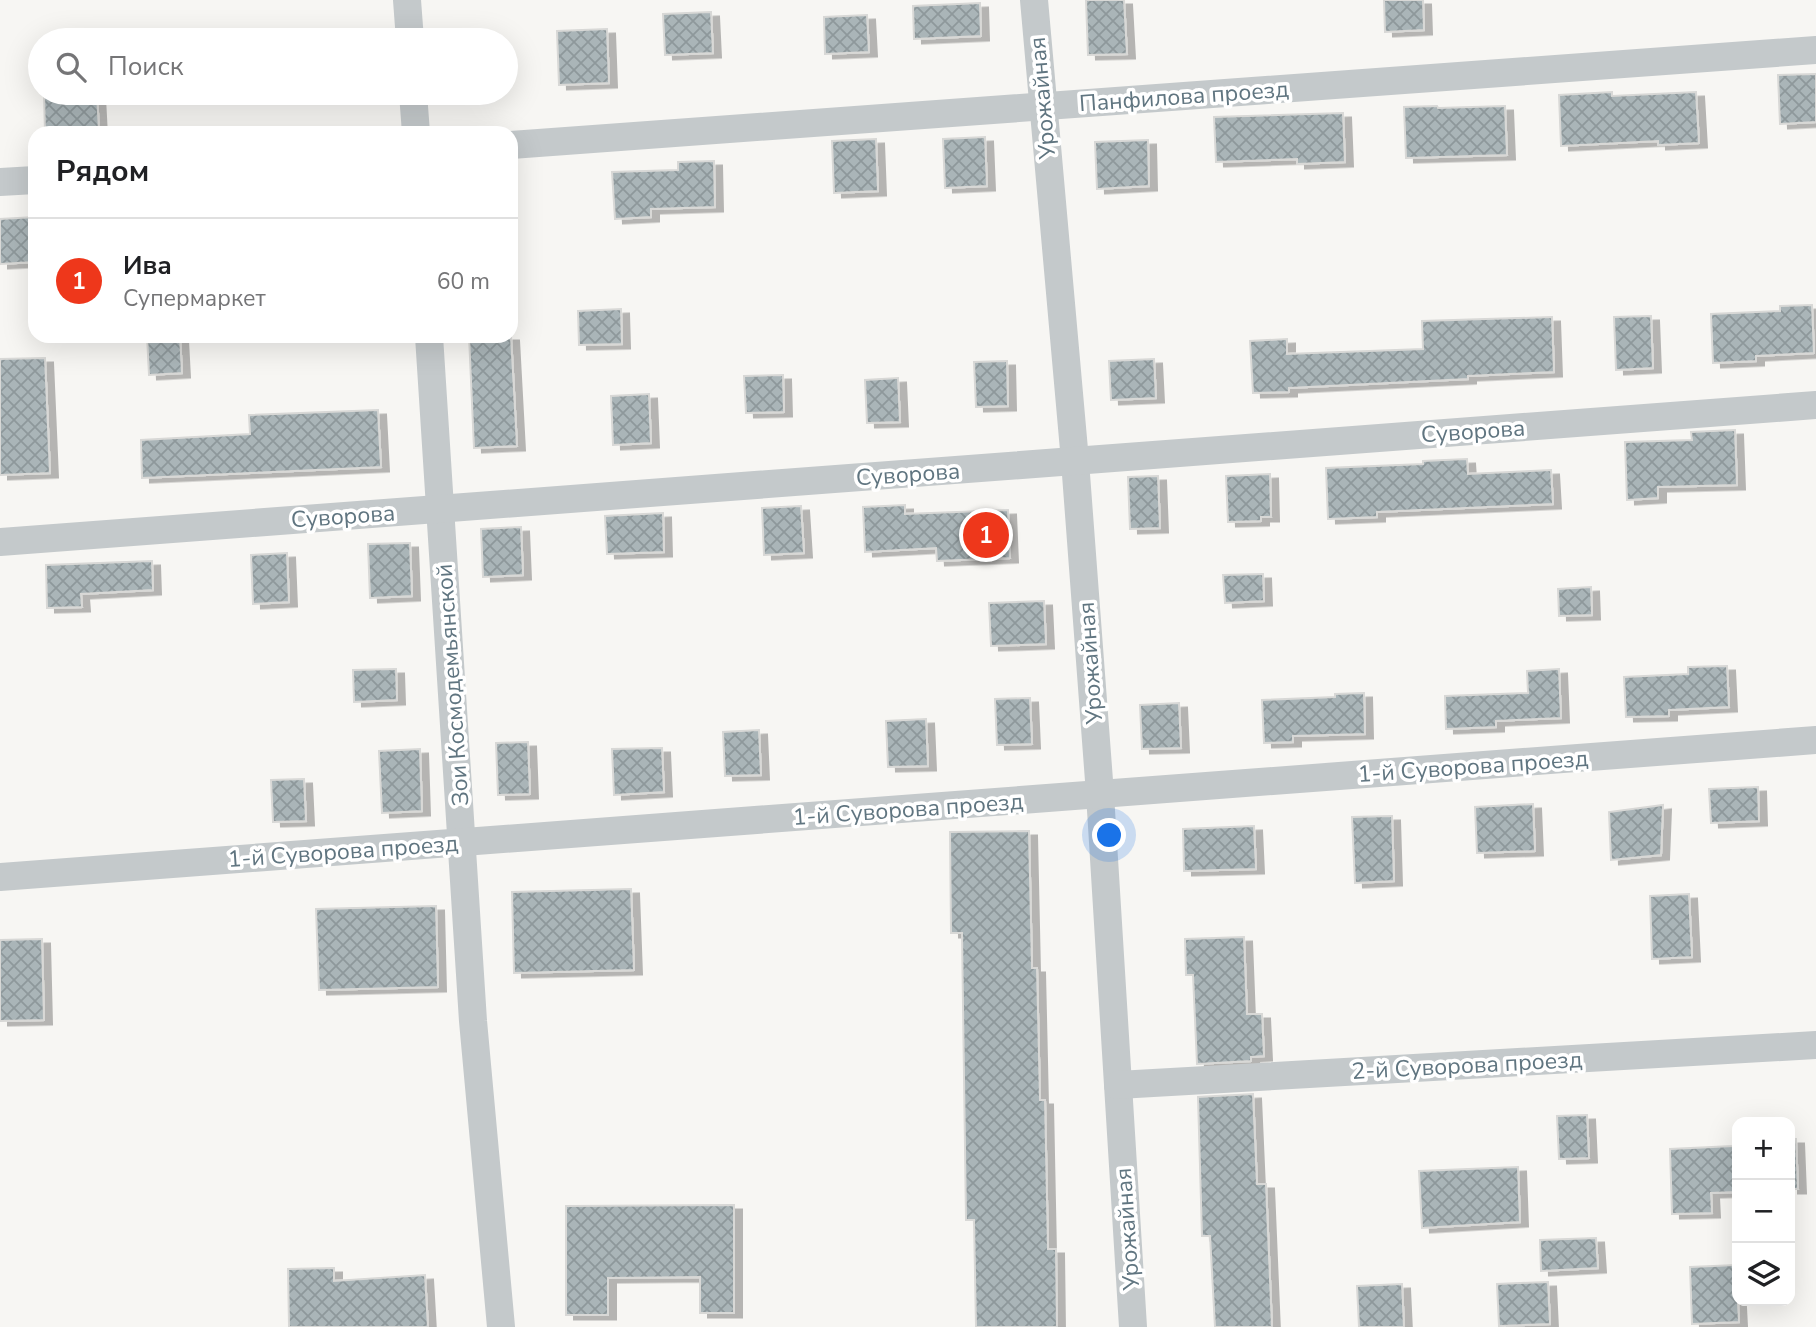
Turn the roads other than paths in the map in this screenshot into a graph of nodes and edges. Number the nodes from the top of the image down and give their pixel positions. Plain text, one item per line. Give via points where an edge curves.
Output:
1 (407, 0) edge
2 (1034, 0) edge
3 (409, 28) edge
4 (1816, 50) edge
5 (415, 105) edge
6 (1043, 106) junction
7 (416, 126) edge
8 (518, 144) edge
9 (28, 180) edge
10 (0, 182) edge
11 (429, 343) edge
12 (1816, 405) edge
13 (1075, 461) junction
14 (440, 509) junction
15 (0, 542) edge
16 (1816, 740) edge
17 (1100, 794) junction
18 (462, 843) junction
19 (0, 877) edge
20 (1816, 1045) edge
21 (1118, 1085) junction
22 (500, 1327) edge
23 (1133, 1327) edge

1 - 3 street
2 - 6 street, Урожайная
4 - 6 street, Панфилова проезд
5 - 7 street
6 - 8 street, Панфилова проезд
6 - 13 street, Урожайная
9 - 10 street
11 - 14 street, Зои Космодемьянской
12 - 13 street, Суворова
13 - 14 street, Суворова
13 - 17 street, Урожайная
14 - 15 street, Суворова
14 - 18 street, Зои Космодемьянской
16 - 17 street, 1-й Суворова проезд
17 - 18 street, 1-й Суворова проезд
17 - 21 street, Урожайная
18 - 19 street, 1-й Суворова проезд
18 - 22 street, Зои Космодемьянской
20 - 21 street, 2-й Суворова проезд
21 - 23 street, Урожайная

